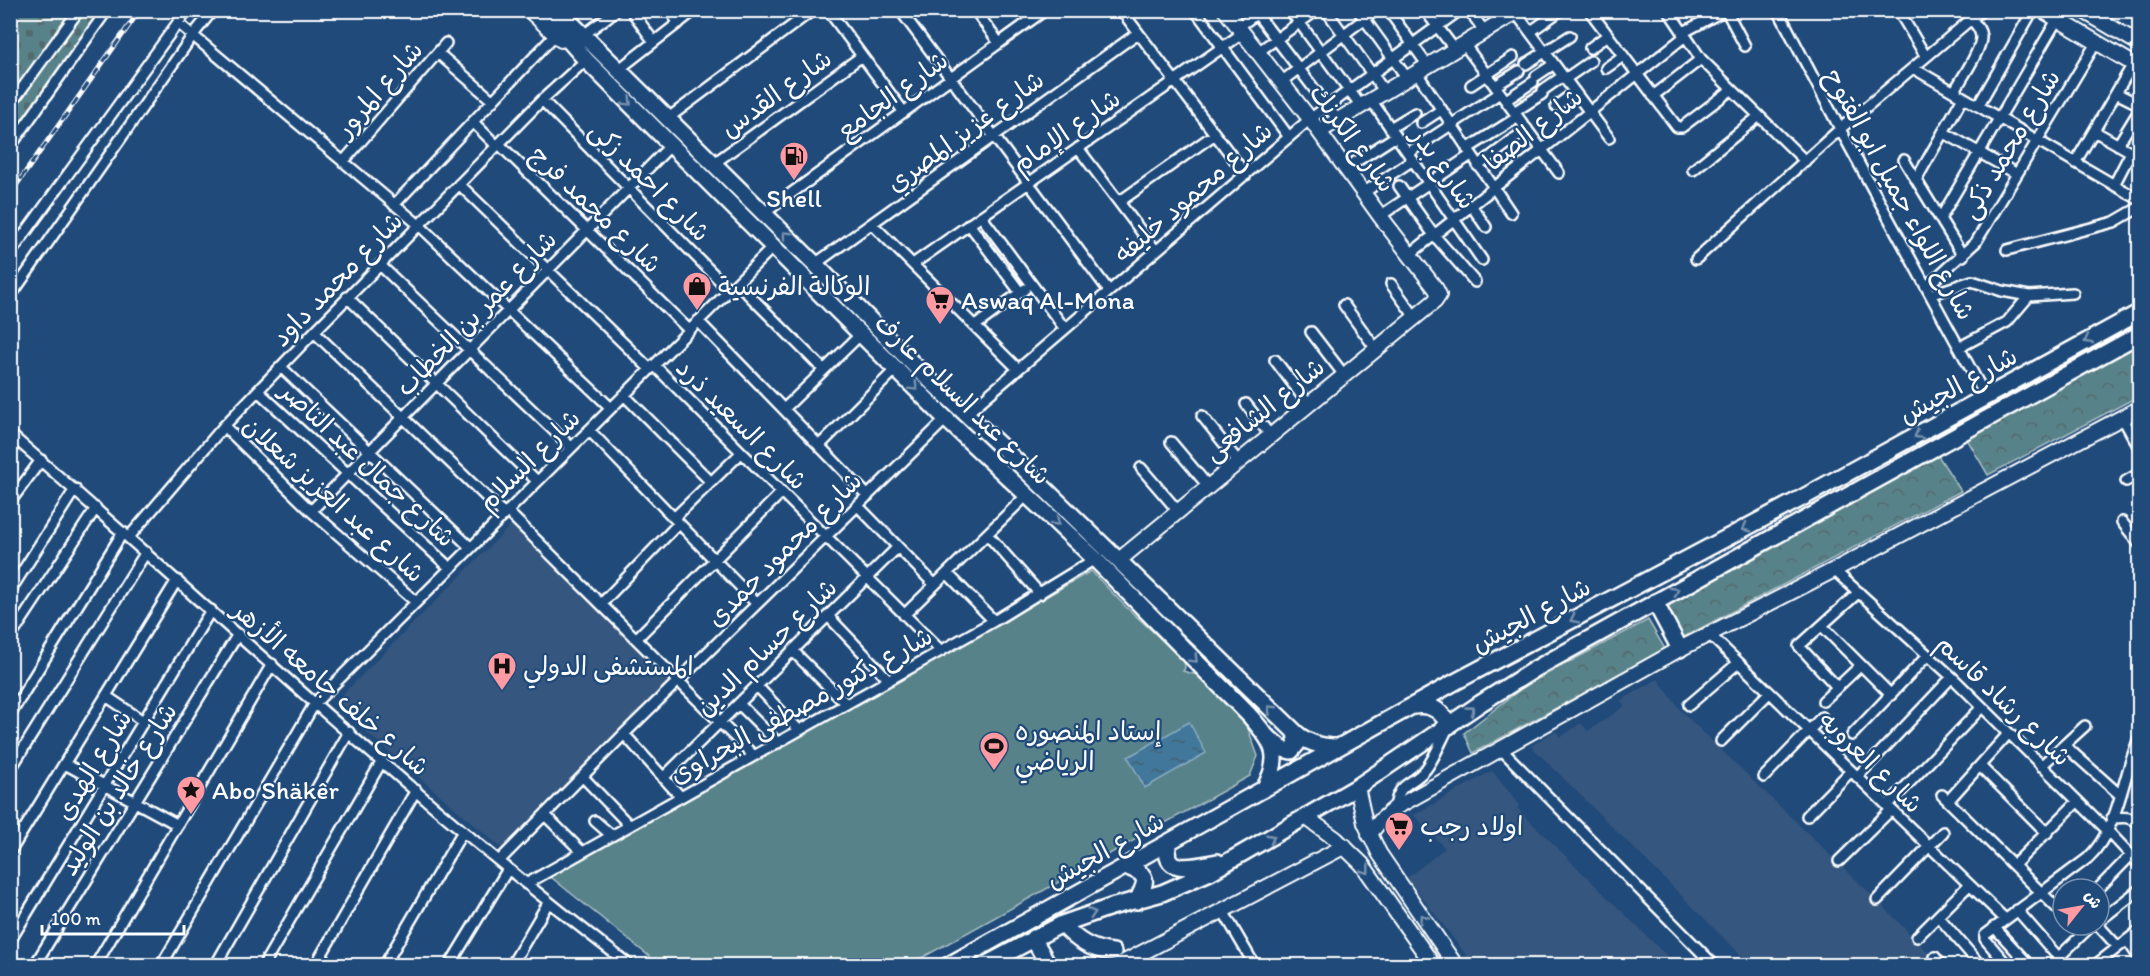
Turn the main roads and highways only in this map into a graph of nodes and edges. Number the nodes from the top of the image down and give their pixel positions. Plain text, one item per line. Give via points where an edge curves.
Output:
1 (542, 10) edge
2 (558, 10) edge
3 (2139, 312) edge
4 (2139, 334) edge
5 (1854, 470) junction
6 (1863, 488) junction
7 (1655, 602) junction
8 (1680, 649) road end
9 (1409, 708) junction
10 (1449, 726) junction
11 (1295, 732) junction
12 (1267, 737) junction
13 (1337, 747) junction
14 (1264, 789) junction
15 (1169, 842) junction
16 (1232, 860) junction
17 (1125, 866) junction
18 (1137, 901) junction
19 (1062, 924) junction
20 (1033, 938) junction
21 (1115, 959) edge
22 (947, 966) edge
23 (983, 966) edge
24 (1049, 966) edge

1 -> 12 main road, شارع عبد السلام عارف via 586,60 896,369 1095,559
11 -> 2 main road, شارع عبد السلام عارف via 919,370
3 -> 5 main road, شارع الجيش
4 - 6 main road, شارع الجيش
5 - 6 main road
5 -> 9 main road, شارع الجيش
7 -> 6 main road, شارع الجيش
7 - 8 main road
10 -> 7 main road, شارع الجيش via 1535,669
9 - 10 main road via 1433,707
9 - 13 main road, شارع الجيش
16 -> 10 main road, شارع الجيش via 1358,787
11 - 12 main road via 1297,744 1291,751
11 - 13 main road, شارع عبد السلام عارف via 1309,742
12 - 14 main road, شارع عبد السلام عارف via 1274,766
13 - 14 main road, شارع الجيش
14 - 15 main road, شارع الجيش
15 - 16 main road via 1168,858 1181,868
15 - 17 main road, شارع الجيش
16 - 18 main road, شارع الجيش
17 - 18 main road via 1145,878
17 - 22 main road, شارع الجيش
19 -> 18 main road, شارع الجيش
19 - 20 main road, شارع الجيش
19 - 21 main road via 1085,945
20 - 23 main road, شارع الجيش
20 - 24 main road

